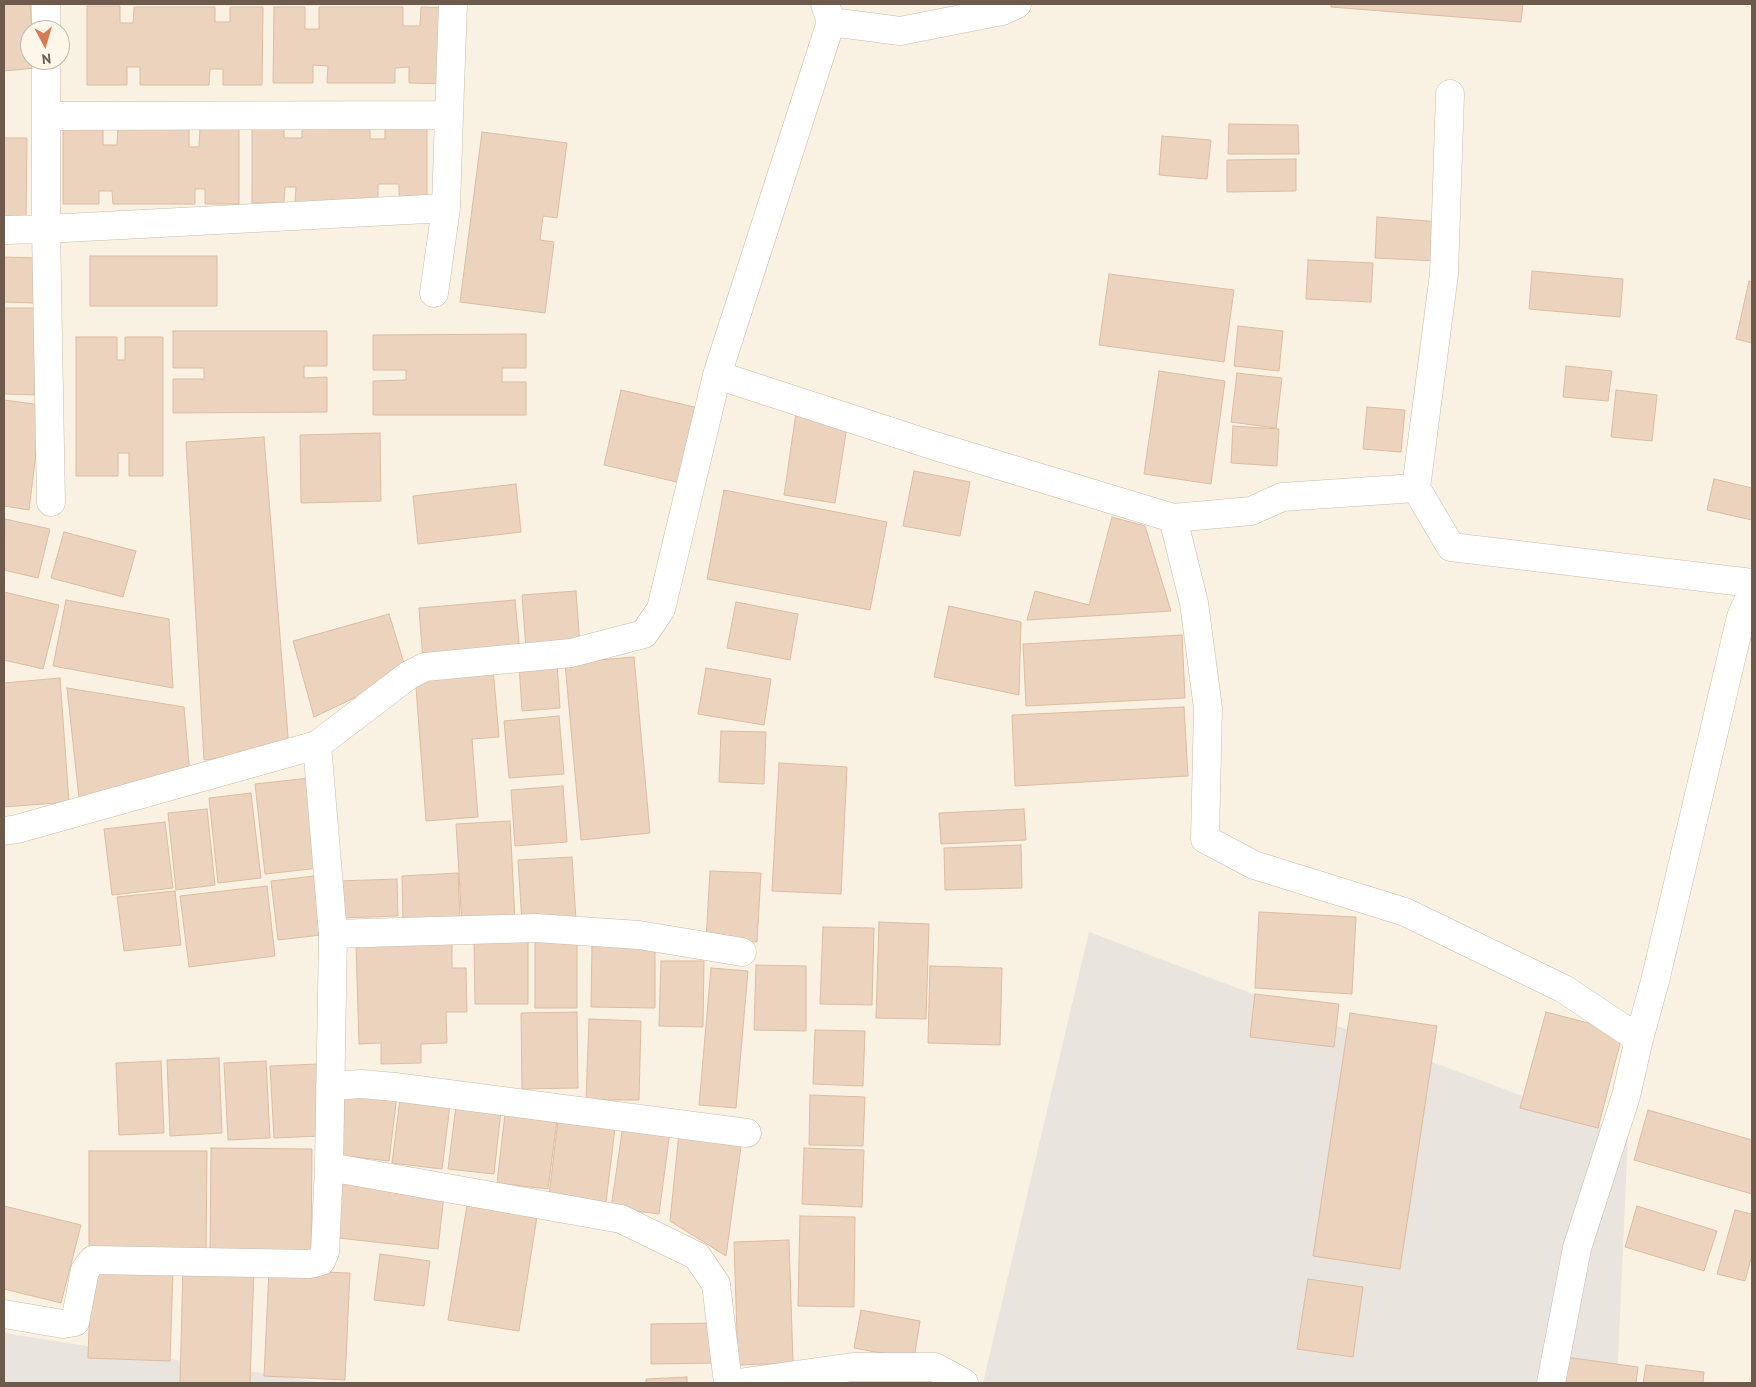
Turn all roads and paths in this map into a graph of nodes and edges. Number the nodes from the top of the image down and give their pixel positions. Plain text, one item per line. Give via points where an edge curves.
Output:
1 (46, 4) edge
2 (453, 4) edge
3 (1017, 4) edge
4 (828, 13) edge
5 (46, 20) edge
6 (46, 70) edge
7 (1450, 94) dead end
8 (449, 115) junction
9 (46, 116) junction
10 (446, 208) junction
11 (46, 229) junction
12 (4, 230) edge
13 (434, 293) dead end
14 (717, 375) junction
15 (1416, 488) junction
16 (51, 502) dead end
17 (1172, 518) junction
18 (1752, 583) edge
19 (1752, 592) edge
20 (317, 745) junction
21 (4, 831) edge
22 (333, 934) junction
23 (742, 952) dead end
24 (1639, 1038) junction
25 (330, 1086) junction
26 (747, 1133) dead end
27 (329, 1166) junction
28 (4, 1314) edge
29 (728, 1383) edge
30 (738, 1383) edge
31 (964, 1383) edge
32 (1551, 1383) edge

1 - 5 street
2 - 8 street
3 - 4 street via 1002,11 900,31
4 - 14 street
6 - 9 street
7 - 15 street via 1444,274
8 - 9 street
8 - 10 street
9 - 11 street
10 - 11 street
10 - 13 street
11 - 12 street
11 - 16 street
14 - 17 street
14 - 20 street via 661,609 644,634 571,653 425,667 409,675
15 - 17 street via 1282,497 1251,511
15 - 18 street via 1451,547
17 - 24 street via 1194,603 1208,708 1205,839 1254,865 1405,912 1564,989
19 - 24 street via 1741,617
20 - 21 street
20 - 22 street
22 - 23 street via 536,928 639,935
22 - 25 street
24 - 32 street via 1626,1096 1577,1248
25 - 26 street via 395,1087
25 - 27 street
27 - 28 street via 322,1261 310,1264 94,1260 86,1270 75,1322 63,1324
27 - 29 street via 620,1219 697,1256 716,1284
30 - 31 street via 853,1367 935,1367

